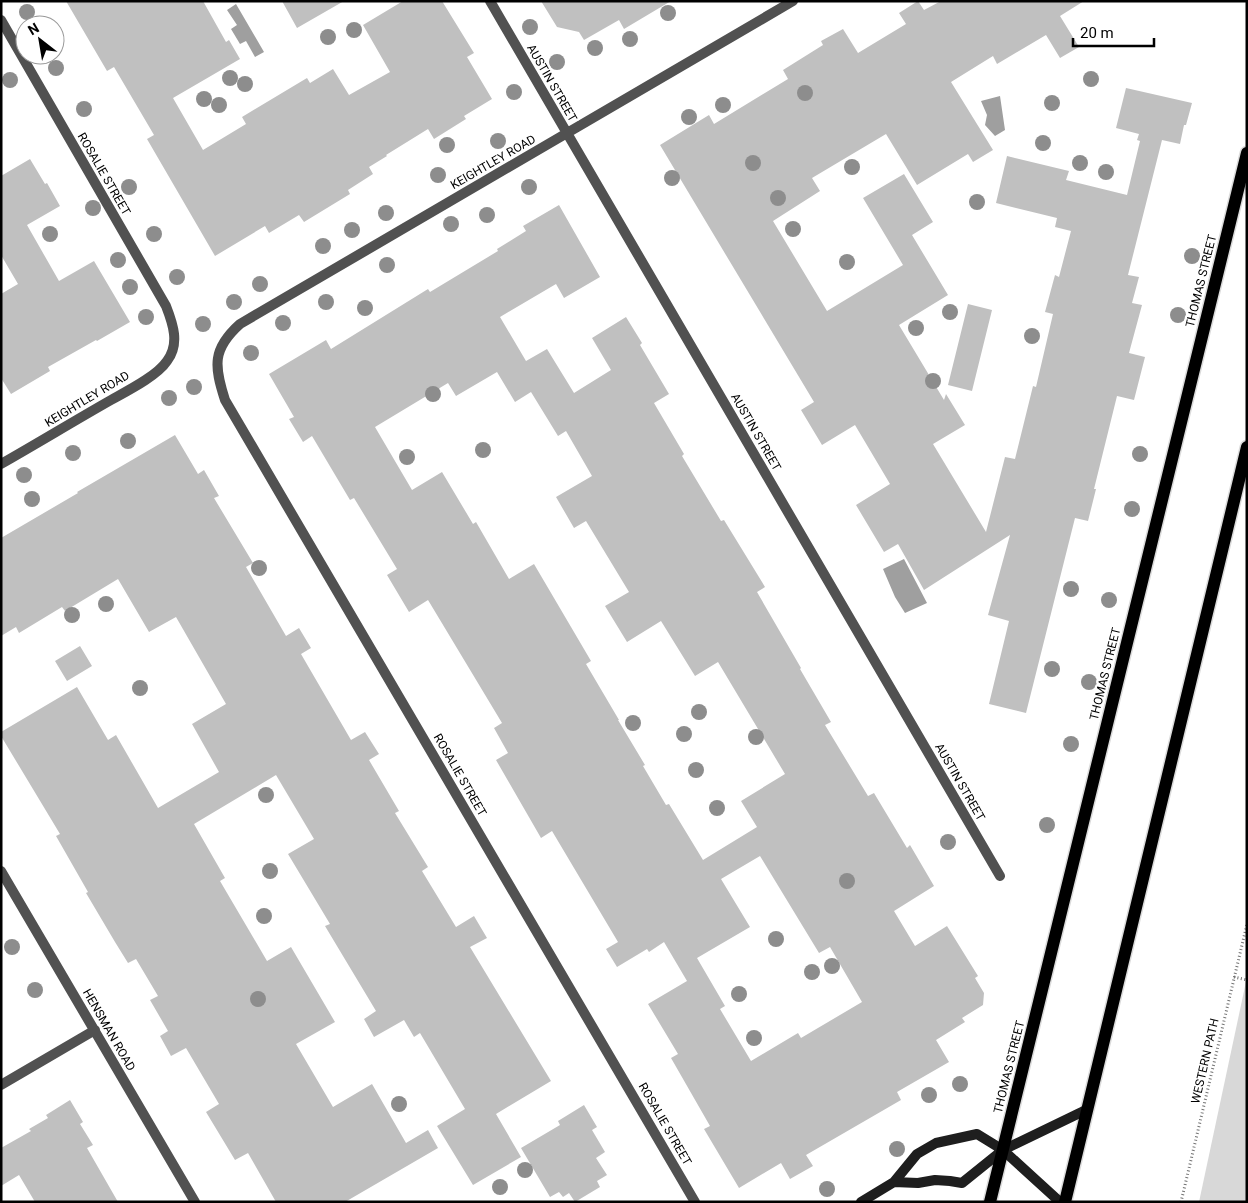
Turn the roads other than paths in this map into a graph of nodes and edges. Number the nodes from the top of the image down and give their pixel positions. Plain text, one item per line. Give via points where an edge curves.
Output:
1 (490, 1) edge
2 (793, 1) edge
3 (1, 20) edge
4 (567, 133) junction
5 (1247, 153) edge
6 (174, 345) joint
7 (218, 356) joint
8 (1247, 446) edge
9 (1, 464) edge
10 (1, 870) edge
11 (1000, 876) dead end
12 (95, 1030) junction
13 (1, 1085) edge
14 (1088, 1109) junction
15 (1003, 1150) junction
16 (894, 1182) junction
17 (195, 1202) edge
18 (695, 1202) edge
19 (860, 1202) edge
20 (990, 1202) edge
21 (1060, 1202) edge
22 (1065, 1202) edge

1 - 4 street, AUSTIN STREET
2 - 4 street, KEIGHTLEY ROAD
3 - 6 street, ROSALIE STREET via 166,306 174,328
4 - 7 street, KEIGHTLEY ROAD via 240,324 220,347
4 - 11 street, AUSTIN STREET
5 - 15 main road, THOMAS STREET
6 - 9 street, KEIGHTLEY ROAD via 167,362 158,371
7 - 18 street, ROSALIE STREET via 219,380 225,400
8 - 14 main road
10 - 12 street, HENSMAN ROAD
12 - 13 street
12 - 17 street, HENSMAN ROAD
14 - 15 street
14 - 22 main road
15 - 16 street via 962,1183 935,1180
15 - 16 street via 977,1134 936,1143 917,1154
15 - 20 main road, THOMAS STREET
15 - 21 street
16 - 19 street

